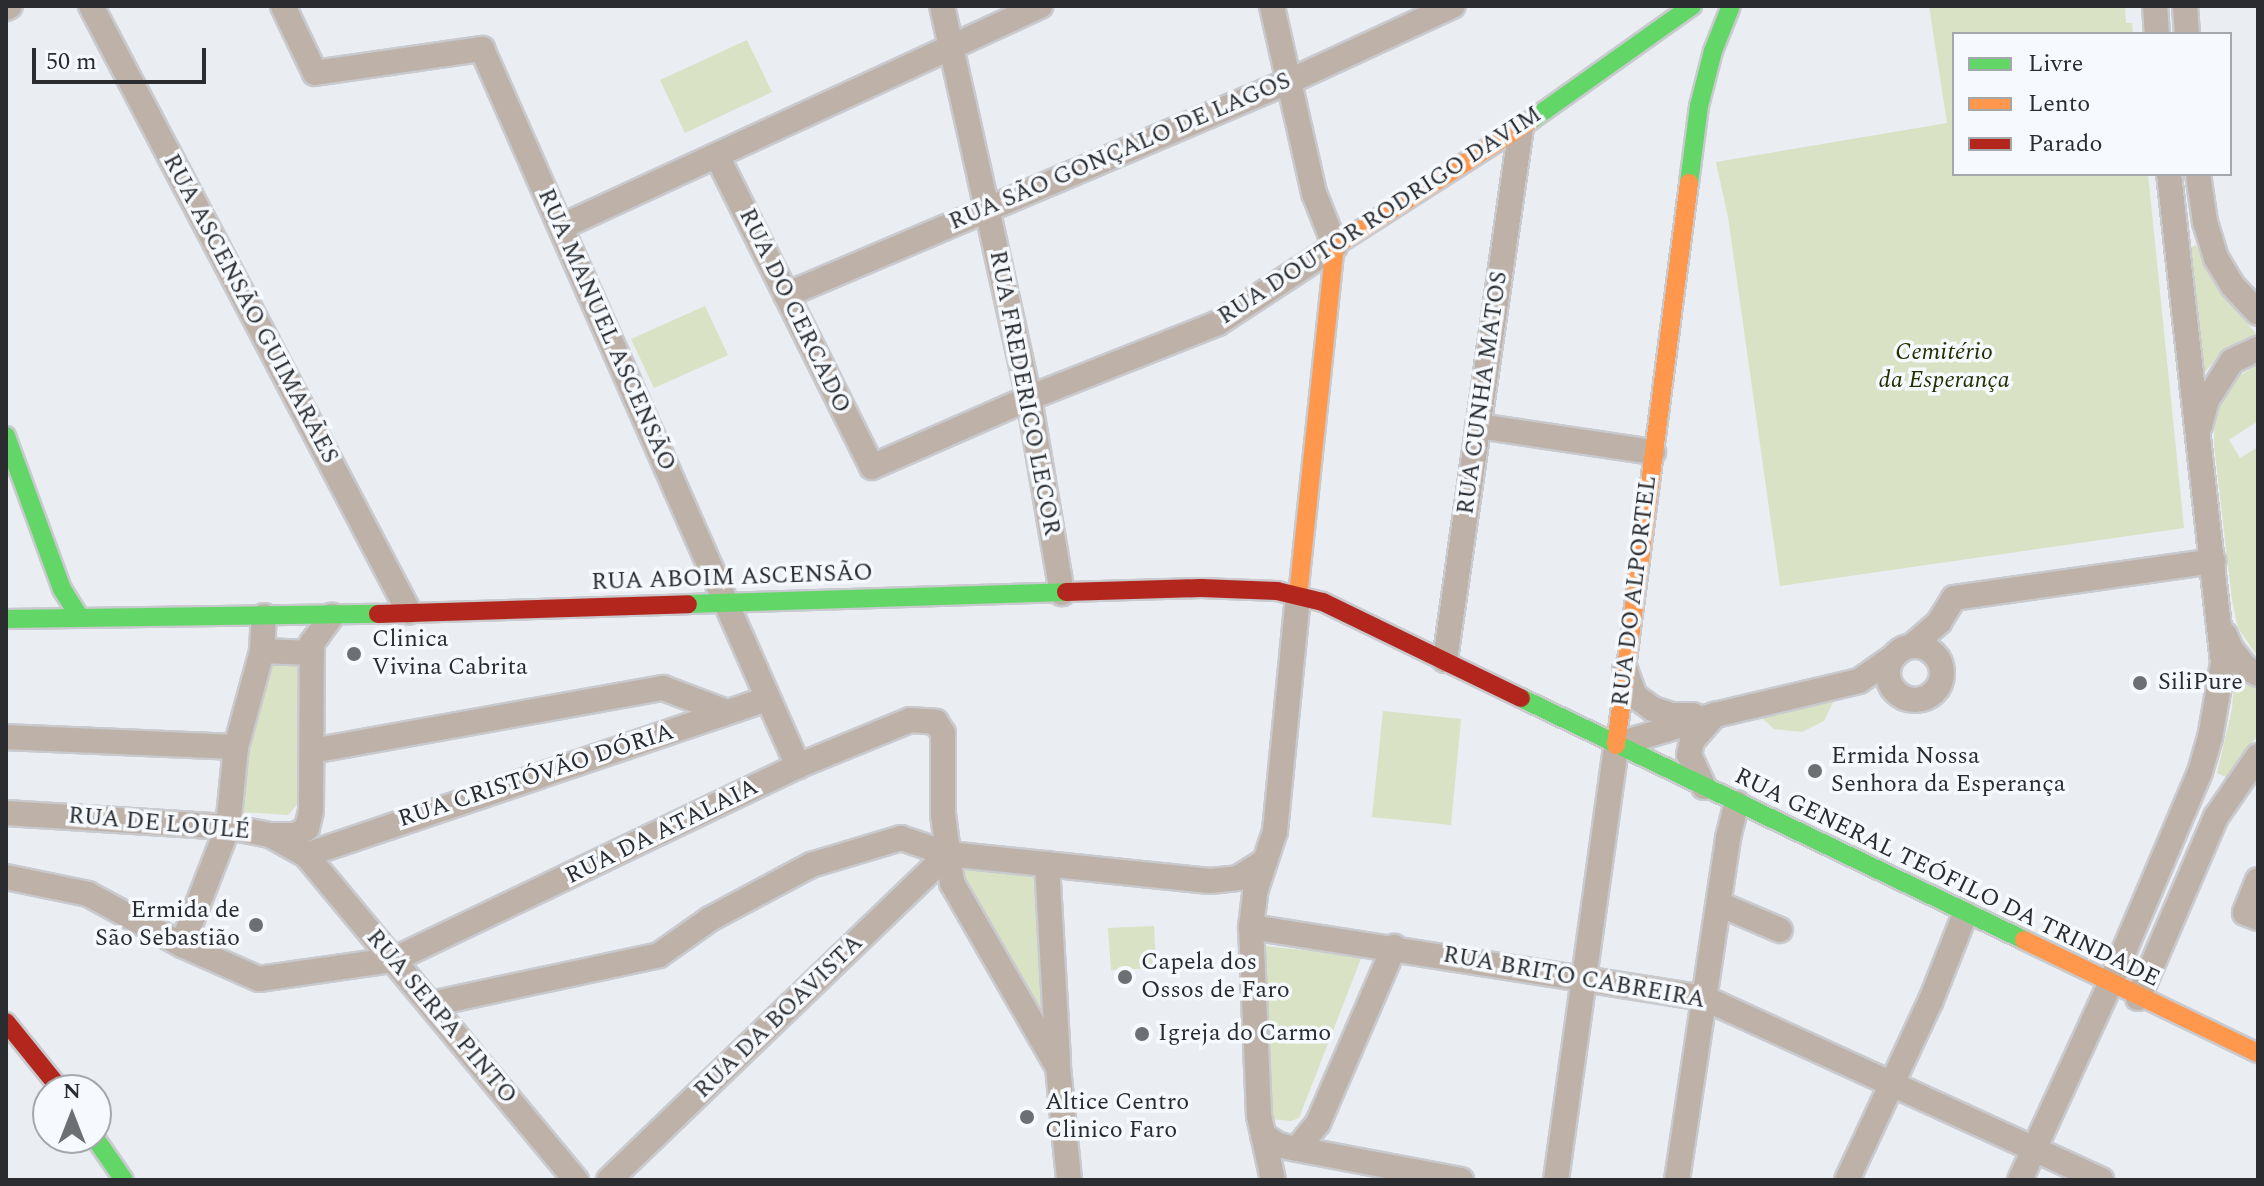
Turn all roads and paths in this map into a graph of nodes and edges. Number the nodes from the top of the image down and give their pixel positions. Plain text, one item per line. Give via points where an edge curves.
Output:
1 (91, 6) edge
2 (283, 6) edge
3 (942, 6) edge
4 (1040, 6) edge
5 (1272, 6) edge
6 (1452, 6) edge
7 (1692, 6) edge
8 (1731, 6) edge
9 (2155, 6) edge
10 (2185, 6) edge
11 (1667, 23) junction
12 (2157, 32) edge
13 (2187, 32) edge
14 (951, 46) junction
15 (1713, 51) junction
16 (1290, 81) junction
17 (1521, 127) junction
18 (717, 156) junction
19 (2169, 176) edge
20 (2198, 176) edge
21 (986, 209) junction
22 (561, 227) junction
23 (1335, 246) junction
24 (786, 295) junction
25 (2258, 313) edge
26 (2258, 349) edge
27 (1029, 398) junction
28 (1478, 426) junction
29 (2198, 432) junction
30 (6, 436) edge
31 (1653, 452) junction
32 (872, 467) joint
33 (52, 553) junction
34 (2213, 561) junction
35 (1062, 593) junction
36 (1298, 596) junction
37 (725, 603) junction
38 (409, 612) junction
39 (332, 615) junction
40 (264, 616) junction
41 (80, 618) junction
42 (13, 619) edge
43 (1939, 622) junction
44 (2221, 625) junction
45 (1913, 645) junction
46 (262, 651) junction
47 (312, 653) junction
48 (1891, 659) junction
49 (1445, 660) junction
50 (1942, 668) junction
51 (1625, 669) junction
52 (2258, 674) edge
53 (1859, 681) junction
54 (767, 699) junction
55 (1906, 699) junction
56 (727, 712) junction
57 (1715, 715) junction
58 (6, 737) edge
59 (1616, 745) junction
60 (236, 747) junction
61 (312, 751) junction
62 (2258, 756) edge
63 (798, 766) junction
64 (1704, 787) junction
65 (1737, 803) junction
66 (311, 811) junction
67 (6, 813) edge
68 (228, 827) junction
69 (270, 835) junction
70 (332, 844) junction
71 (948, 854) junction
72 (306, 855) junction
73 (1265, 861) junction
74 (1047, 864) junction
75 (6, 877) edge
76 (2258, 880) edge
77 (1210, 881) junction
78 (1719, 904) junction
79 (1965, 914) junction
80 (2258, 918) edge
81 (1251, 927) junction
82 (1780, 930) dead end
83 (182, 945) junction
84 (1394, 947) junction
85 (393, 960) junction
86 (1585, 978) junction
87 (2110, 984) junction
88 (1704, 998) junction
89 (2138, 998) junction
90 (431, 1004) junction
91 (6, 1022) edge
92 (2258, 1053) edge
93 (1058, 1067) junction
94 (48, 1074) edge
95 (1893, 1083) junction
96 (1263, 1135) junction
97 (1297, 1149) junction
98 (2035, 1149) junction
99 (106, 1154) edge
100 (124, 1180) edge
101 (576, 1180) edge
102 (609, 1180) edge
103 (1069, 1180) edge
104 (1273, 1180) edge
105 (1461, 1180) edge
106 (1556, 1180) edge
107 (1677, 1180) edge
108 (1847, 1180) edge
109 (2020, 1180) edge
110 (2101, 1180) edge

1 - 38 street, RUA ASCENSÃO GUIMARÃES
2 - 22 street, RUA MANUEL ASCENSÃO via 315,73 482,49
3 - 14 street, RUA FREDERICO LECOR
4 - 14 street
5 - 16 street
6 - 16 street, RUA SÃO GONÇALO DE LAGOS
7 - 11 main road, RUA DOUTOR RODRIGO DAVIM
8 - 15 main road, RUA DO ALPORTEL
9 - 12 street
10 - 13 street
11 - 15 main road via 1698,30
11 - 17 main road, RUA DOUTOR RODRIGO DAVIM
14 - 18 street
14 - 21 street, RUA FREDERICO LECOR
15 - 31 main road, RUA DO ALPORTEL via 1699,106
16 - 21 street, RUA SÃO GONÇALO DE LAGOS
16 - 23 street via 1314,193
17 - 23 main road, RUA DOUTOR RODRIGO DAVIM
17 - 28 street, RUA CUNHA MATOS
18 - 22 street
18 - 24 street, RUA DO CERCADO
19 - 29 street
20 - 25 street via 2216,258
21 - 24 street, RUA SÃO GONÇALO DE LAGOS
21 - 27 street, RUA FREDERICO LECOR
22 - 37 street, RUA MANUEL ASCENSÃO
23 - 27 street, RUA DOUTOR RODRIGO DAVIM via 1218,323
23 - 36 main road
24 - 32 street, RUA DO CERCADO
26 - 29 street via 2232,361 2207,400
27 - 32 street, RUA DOUTOR RODRIGO DAVIM
27 - 35 street, RUA FREDERICO LECOR
28 - 31 street
28 - 49 street, RUA CUNHA MATOS
29 - 34 street
30 - 33 main road
31 - 51 main road, RUA DO ALPORTEL
33 - 41 main road via 62,589
33 - 42 main road via 55,594 48,608
34 - 43 street via 1954,598
34 - 44 street
35 - 36 main road, RUA ABOIM ASCENSÃO via 1201,588
35 - 37 main road, RUA ABOIM ASCENSÃO
36 - 49 main road, RUA ABOIM ASCENSÃO via 1323,602
36 - 73 street via 1275,831
37 - 38 main road, RUA ABOIM ASCENSÃO
37 - 54 street, RUA MANUEL ASCENSÃO
38 - 39 main road, RUA ABOIM ASCENSÃO
39 - 40 main road, RUA ABOIM ASCENSÃO
39 - 47 street via 319,629
40 - 41 main road, RUA ABOIM ASCENSÃO
40 - 46 street
41 - 42 main road, RUA ABOIM ASCENSÃO
43 - 45 street
43 - 50 street
44 - 52 street via 2231,649
44 - 87 street via 2223,663 2200,772
45 - 48 street
45 - 50 street via 1936,655
46 - 47 street
46 - 60 street
47 - 61 street
48 - 53 street
48 - 55 street via 1888,682
49 - 59 main road, RUA GENERAL TEÓFILO DA TRINDADE
50 - 55 street via 1933,694
51 - 57 street via 1635,696 1653,709 1672,715
51 - 59 main road, RUA DO ALPORTEL
53 - 55 street
53 - 57 street
54 - 56 street, RUA CRISTÓVÃO DÓRIA
54 - 63 street, RUA MANUEL ASCENSÃO
56 - 61 street via 663,688
56 - 70 street, RUA CRISTÓVÃO DÓRIA
57 - 59 street
57 - 64 street via 1692,741 1689,755
58 - 60 street
59 - 64 main road, RUA GENERAL TEÓFILO DA TRINDADE
59 - 86 street, RUA DO ALPORTEL
60 - 68 street
61 - 66 street
62 - 89 street via 2216,817
63 - 71 street, RUA DA ATALAIA via 910,720 936,722 943,733
63 - 85 street, RUA DA ATALAIA
64 - 65 main road, RUA GENERAL TEÓFILO DA TRINDADE
65 - 78 street
65 - 79 main road, RUA GENERAL TEÓFILO DA TRINDADE
66 - 69 street via 307,828 296,835
66 - 70 street via 318,835
67 - 68 street, RUA DE LOULÉ
68 - 69 street, RUA DE LOULÉ
68 - 83 street
69 - 72 street, RUA DE LOULÉ
70 - 72 street, RUA CRISTÓVÃO DÓRIA
71 - 74 street
71 - 90 street via 901,838 811,865 710,919 659,955
71 - 93 street via 952,883
71 - 102 street, RUA DA BOAVISTA
72 - 85 street, RUA SERPA PINTO
73 - 77 street via 1238,878
73 - 81 street
74 - 77 street
74 - 93 street
75 - 83 street, RUA DA ATALAIA via 88,894
76 - 80 street via 2245,913
77 - 81 street via 1235,899
78 - 82 street
78 - 88 street
79 - 87 main road, RUA GENERAL TEÓFILO DA TRINDADE
79 - 95 street
81 - 84 street, RUA BRITO CABREIRA
81 - 96 street
83 - 85 street, RUA DA ATALAIA via 259,979
84 - 86 street, RUA BRITO CABREIRA
84 - 97 street via 1318,1123
85 - 90 street, RUA SERPA PINTO
86 - 88 street, RUA BRITO CABREIRA
86 - 106 street, RUA DO ALPORTEL
87 - 89 main road, RUA GENERAL TEÓFILO DA TRINDADE
87 - 98 street
88 - 95 street, RUA BRITO CABREIRA
88 - 107 street
89 - 92 main road, RUA GENERAL TEÓFILO DA TRINDADE
90 - 101 street, RUA SERPA PINTO
91 - 94 main road
93 - 103 street
95 - 98 street, RUA BRITO CABREIRA
95 - 108 street
96 - 97 street
96 - 104 street
97 - 105 street
98 - 109 street
98 - 110 street, RUA BRITO CABREIRA
99 - 100 main road

